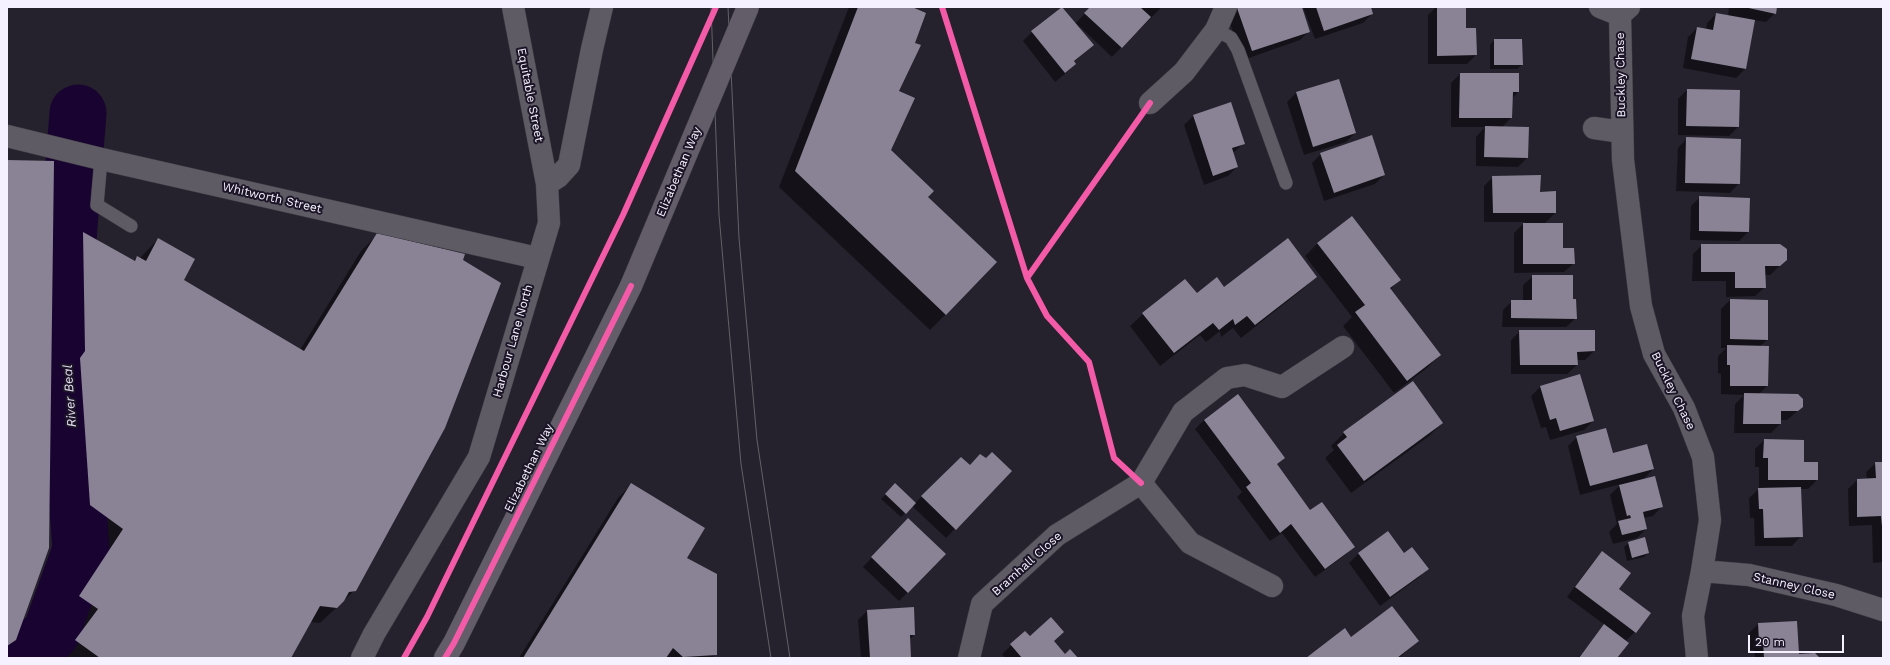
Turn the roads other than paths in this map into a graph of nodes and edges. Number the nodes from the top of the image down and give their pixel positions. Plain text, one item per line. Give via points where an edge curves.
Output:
1 (513, 7) edge
2 (602, 7) edge
3 (748, 7) edge
4 (1226, 7) edge
5 (1600, 7) edge
6 (1624, 11) edge
7 (1216, 30) junction
8 (1150, 103) dead end
9 (1594, 128) dead end
10 (1622, 132) junction
11 (7, 136) edge
12 (96, 158) junction
13 (1286, 183) dead end
14 (547, 184) junction
15 (131, 226) dead end
16 (537, 258) junction
17 (1343, 347) dead end
18 (1141, 483) junction
19 (1702, 571) junction
20 (1272, 586) dead end
21 (1883, 610) edge
22 (362, 658) edge
23 (445, 658) edge
24 (969, 658) edge
25 (1697, 658) edge

1 - 14 street, Equitable Street
2 - 14 street via 569,165
3 - 23 main road, Elizabethan Way, bridge via 631,286
4 - 7 street
5 - 6 street
6 - 10 street, Buckley Chase
7 - 8 street via 1184,72
7 - 13 lane via 1231,38 1238,50
9 - 10 street
10 - 19 street, Buckley Chase via 1623,160 1641,306 1654,354 1684,408 1703,457 1710,520
11 - 12 street, Whitworth Street
12 - 15 lane via 97,206
12 - 16 street, Whitworth Street
14 - 16 street, Harbour Lane North via 549,223
16 - 22 street, Harbour Lane North via 479,457
17 - 18 street, Bramhall Close via 1282,387 1245,375 1227,378 1183,412
18 - 20 street via 1190,543
18 - 24 street, Bramhall Close via 1058,535 982,604
19 - 21 street, Stanney Close via 1749,575 1836,595
19 - 25 street, Buckley Chase via 1693,616

